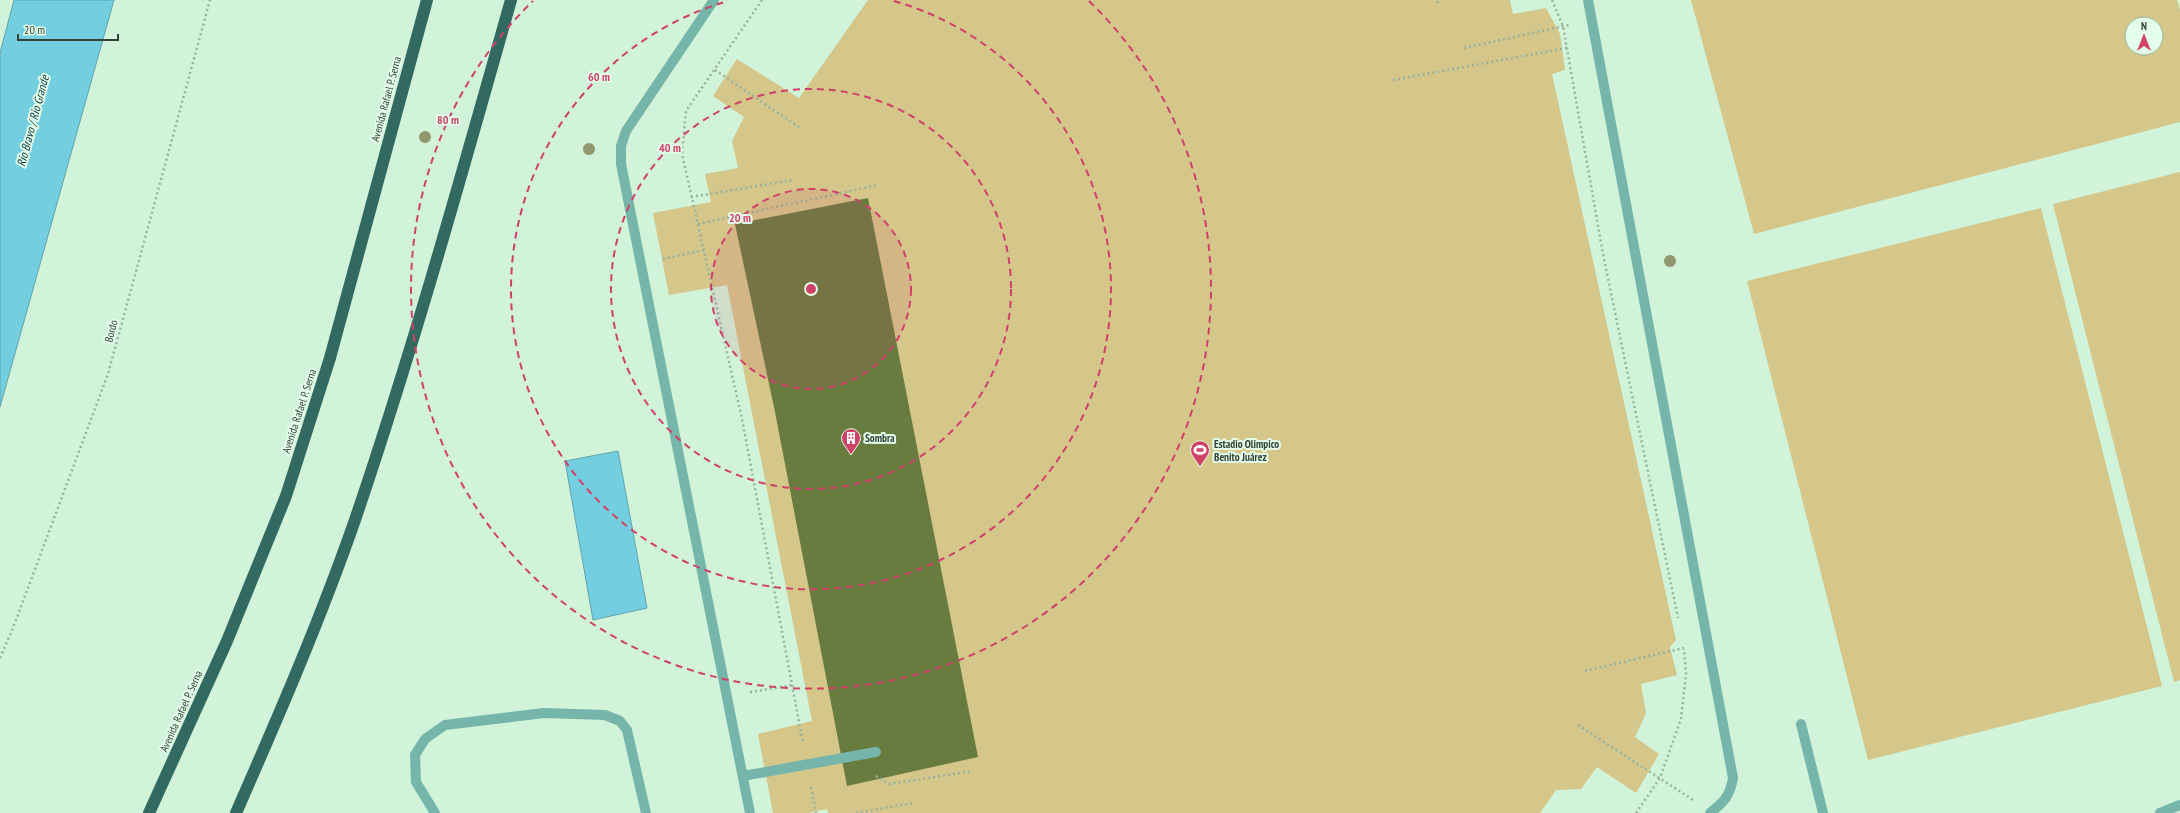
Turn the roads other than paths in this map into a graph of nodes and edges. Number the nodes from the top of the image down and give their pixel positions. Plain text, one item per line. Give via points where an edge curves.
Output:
1 (427, 0) edge
2 (511, 0) edge
3 (714, 0) edge
4 (1588, 0) edge
5 (1802, 724) dead end
6 (876, 752) dead end
7 (743, 776) junction
8 (2180, 805) edge
9 (150, 813) edge
10 (236, 813) edge
11 (434, 813) edge
12 (646, 813) edge
13 (750, 813) edge
14 (1710, 813) edge
15 (1822, 813) edge
16 (2160, 813) edge

1 - 9 highway, Avenida Rafael P. Serna via 330,358 286,496 227,641
2 - 10 highway via 439,255 356,518 297,675
3 - 7 lane via 626,131 621,146 620,164
4 - 14 lane via 1733,778 1725,802
5 - 15 lane
6 - 7 lane
7 - 13 lane
8 - 16 lane
11 - 12 lane via 416,782 415,755 425,739 445,725 544,713 605,715 620,721 627,730

